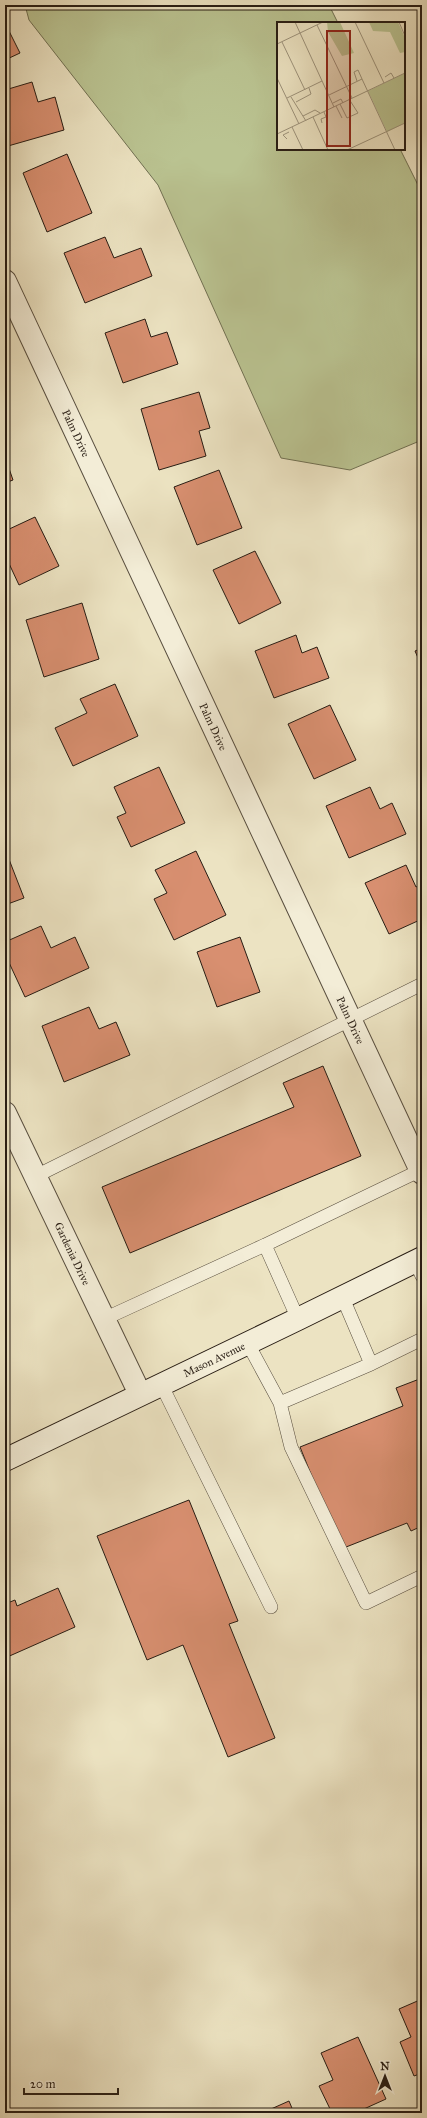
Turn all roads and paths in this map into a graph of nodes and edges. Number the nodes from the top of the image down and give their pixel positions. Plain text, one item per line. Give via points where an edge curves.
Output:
1 (5, 281) edge
2 (422, 984) edge
3 (350, 1020) junction
4 (5, 1113) edge
5 (421, 1172) edge
6 (36, 1176) junction
7 (265, 1245) junction
8 (420, 1265) edge
9 (342, 1296) junction
10 (104, 1319) junction
11 (298, 1319) junction
12 (422, 1339) edge
13 (247, 1342) junction
14 (371, 1364) junction
15 (161, 1384) junction
16 (140, 1394) junction
17 (280, 1403) junction
18 (5, 1460) edge
19 (422, 1576) edge
20 (271, 1607) dead end

1 - 3 street, Palm Drive
2 - 3 lane
3 - 5 street, Palm Drive
3 - 6 lane
4 - 6 street, Gardenia Drive
5 - 7 lane
6 - 10 street, Gardenia Drive
7 - 10 lane
7 - 11 lane
8 - 9 street, Mason Avenue
9 - 11 street, Mason Avenue
9 - 14 lane
10 - 16 street, Gardenia Drive
11 - 13 street, Mason Avenue
12 - 14 lane
13 - 15 street, Mason Avenue
13 - 17 lane
14 - 17 lane
15 - 16 street, Mason Avenue
15 - 20 lane
16 - 18 street, Mason Avenue
17 - 19 lane via 291,1447 366,1603

